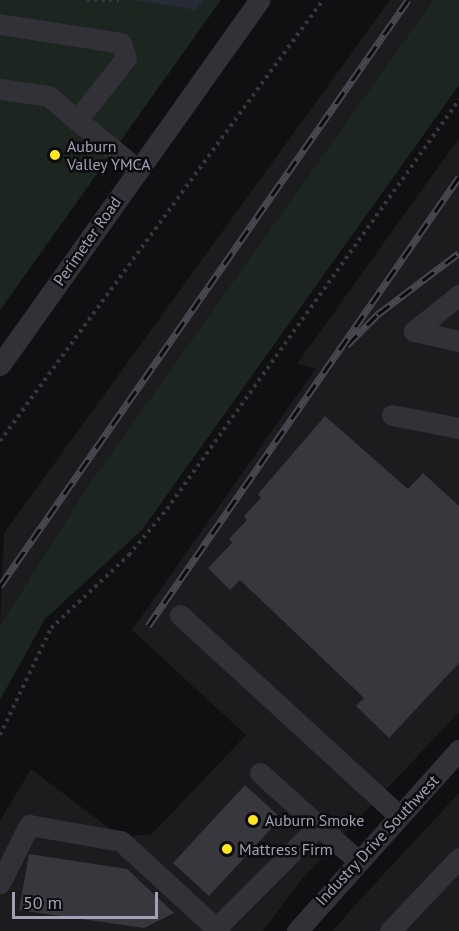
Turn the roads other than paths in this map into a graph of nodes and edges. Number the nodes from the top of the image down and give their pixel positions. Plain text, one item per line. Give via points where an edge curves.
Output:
1 (260, 0) edge
2 (0, 24) edge
3 (0, 89) edge
4 (77, 120) junction
5 (137, 170) junction
6 (459, 295) edge
7 (459, 341) edge
8 (0, 365) edge
9 (392, 415) dead end
10 (459, 428) edge
11 (180, 615) dead end
12 (459, 750) edge
13 (260, 773) dead end
14 (399, 816) junction
15 (318, 826) junction
16 (459, 858) edge
17 (358, 861) junction
18 (0, 883) edge
19 (216, 930) edge
20 (297, 931) edge
21 (390, 931) edge

1 - 5 street, Perimeter Road
2 - 4 street via 121,43 126,58
3 - 4 street via 49,96
4 - 5 street
5 - 8 street, Perimeter Road
6 - 7 street via 414,331
9 - 10 street
11 - 14 street
12 - 14 street, Industry Drive Southwest
13 - 15 street
14 - 17 street, Industry Drive Southwest
15 - 17 street
15 - 19 street
16 - 21 street
17 - 20 street, Industry Drive Southwest
18 - 19 street via 29,825 121,841

